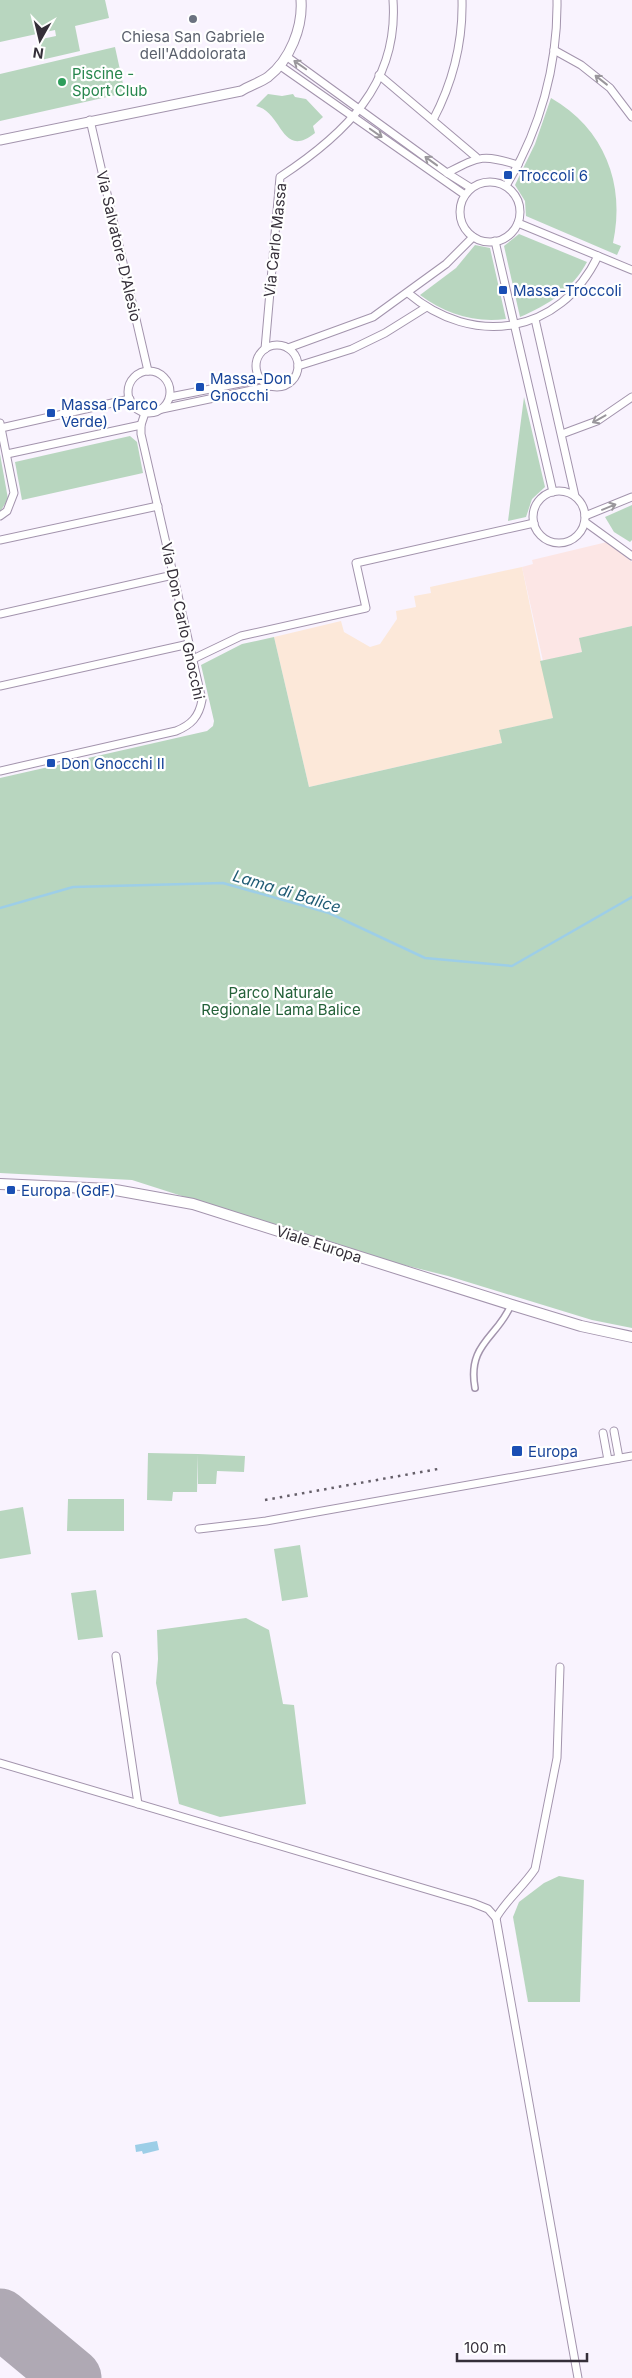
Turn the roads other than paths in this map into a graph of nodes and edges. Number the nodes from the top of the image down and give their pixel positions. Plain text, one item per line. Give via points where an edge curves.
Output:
1 (301, 0) edge
2 (393, 0) edge
3 (462, 0) edge
4 (557, 0) edge
5 (554, 50) junction
6 (286, 56) junction
7 (279, 65) junction
8 (380, 75) junction
9 (361, 109) junction
10 (354, 117) junction
11 (632, 118) edge
12 (90, 120) junction
13 (433, 120) junction
14 (0, 140) edge
15 (476, 157) junction
16 (518, 165) junction
17 (447, 173) junction
18 (506, 186) junction
19 (471, 188) junction
20 (464, 195) junction
21 (518, 222) junction
22 (473, 237) junction
23 (495, 241) junction
24 (598, 256) junction
25 (632, 270) edge
26 (408, 293) junction
27 (425, 308) junction
28 (535, 318) junction
29 (515, 325) junction
30 (288, 348) junction
31 (265, 349) junction
32 (298, 366) junction
33 (148, 372) junction
34 (261, 379) junction
35 (270, 386) junction
36 (170, 397) junction
37 (632, 397) edge
38 (130, 399) junction
39 (162, 409) junction
40 (145, 413) junction
41 (1, 425) edge
42 (140, 425) junction
43 (562, 434) junction
44 (7, 454) junction
45 (553, 492) junction
46 (575, 496) junction
47 (632, 497) edge
48 (158, 506) junction
49 (0, 516) edge
50 (585, 519) junction
51 (534, 522) junction
52 (0, 540) edge
53 (632, 556) edge
54 (174, 575) junction
55 (0, 614) edge
56 (189, 644) junction
57 (193, 659) junction
58 (0, 686) edge
59 (0, 771) edge
60 (0, 1184) edge
61 (512, 1305) junction
62 (632, 1337) edge
63 (475, 1388) dead end
64 (614, 1431) dead end
65 (603, 1433) dead end
66 (632, 1456) edge
67 (619, 1458) junction
68 (608, 1460) junction
69 (199, 1529) dead end
70 (116, 1656) dead end
71 (560, 1667) dead end
72 (0, 1763) edge
73 (138, 1804) junction
74 (496, 1918) junction
75 (578, 2378) edge

1 - 6 street via 299,27
2 - 8 street, Via Carlo Massa via 390,42
3 - 13 street via 456,63
4 - 5 street
11 -> 5 street via 610,88 581,65
5 - 16 street via 544,101
6 - 7 street
9 -> 6 street
7 - 10 street
7 - 12 street via 268,76 240,91
8 - 9 street, Via Carlo Massa
8 - 13 street
9 - 10 street, Via Carlo Massa
17 -> 9 street
10 -> 20 street
10 - 31 street, Via Carlo Massa via 316,154 280,177
12 - 14 street
12 - 33 street, Via Salvatore D'Alesio
13 - 15 street
15 - 16 street
15 - 17 street
16 - 18 street
17 - 19 street
18 - 19 street via 488,182
18 - 21 street via 517,200
19 - 20 street
20 - 22 street via 460,218
21 - 23 street via 507,237
21 - 24 street
22 - 23 street
22 - 26 street via 446,264
23 - 29 street
24 - 25 street
24 - 28 street via 569,296
26 - 27 street
26 - 30 street via 373,317
27 - 29 street via 444,318 475,326
27 - 32 street via 352,349
28 - 29 street
28 - 43 street
29 - 45 street
30 - 31 street via 276,345
30 - 32 street
31 - 34 street via 257,360 257,373
32 - 35 street via 290,383
33 - 36 street via 160,374 165,379 169,384
33 - 38 street via 141,373 131,382
34 - 35 street
34 - 36 street
35 - 39 street
36 - 39 street
37 -> 43 street via 597,420
38 - 40 street
38 - 41 street
39 - 40 street
40 - 42 street
41 - 44 street
42 - 44 street
42 - 48 street, Via Don Carlo Gnocchi
43 - 46 street
44 - 49 street via 14,493 7,511
45 - 46 street via 562,491
45 - 51 street via 537,503
46 - 50 street via 584,507
50 -> 47 street
48 - 52 street
48 - 54 street, Via Don Carlo Gnocchi
50 - 51 street via 581,531 574,538 560,543 541,536
50 - 53 street
51 - 57 street via 356,563 366,608 241,636
54 - 55 street
54 - 56 street, Via Don Carlo Gnocchi
56 - 57 street, Via Don Carlo Gnocchi
56 - 58 street
57 - 59 street, Via Don Carlo Gnocchi via 202,700 200,712 183,728
60 - 61 main road, Viale Europa via 110,1189 193,1204
61 - 62 main road, Viale Europa via 581,1326
61 - 63 street via 483,1342 473,1375
64 - 67 street
65 - 68 street
66 - 67 street
67 - 68 street
68 - 69 street via 266,1522
70 - 73 street
71 - 74 street via 557,1758 535,1868
72 - 73 street
73 - 74 street via 473,1903 488,1909
74 - 75 street

